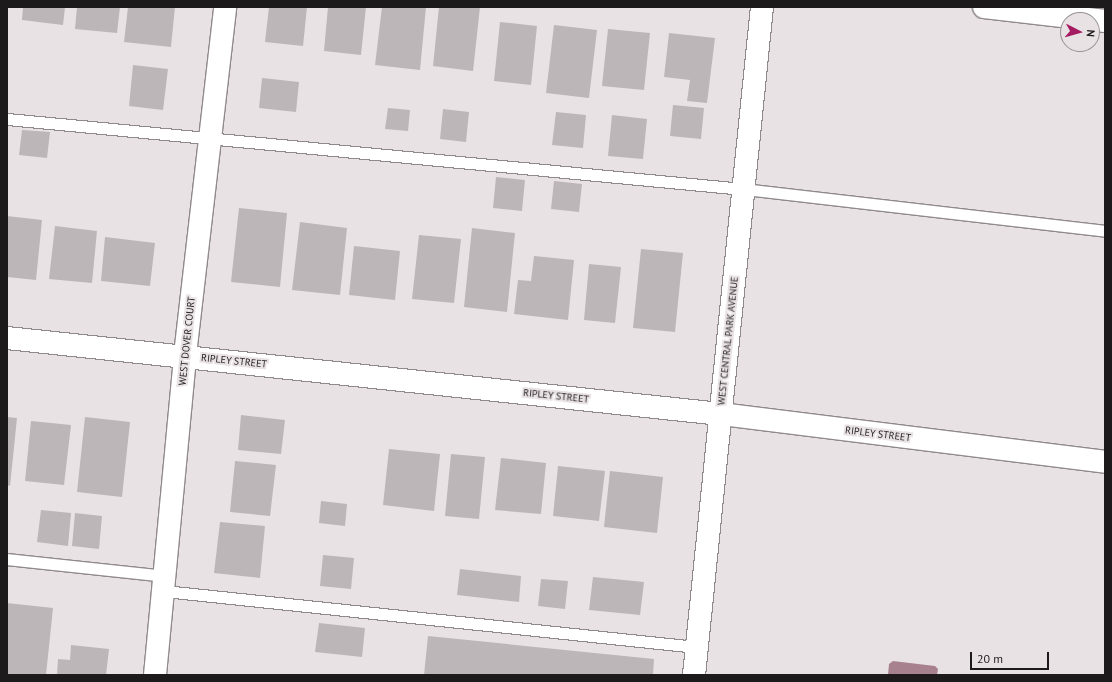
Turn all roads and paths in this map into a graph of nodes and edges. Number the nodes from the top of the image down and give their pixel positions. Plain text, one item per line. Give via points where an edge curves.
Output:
1 (225, 7) edge
2 (762, 7) edge
3 (984, 7) edge
4 (1105, 21) edge
5 (7, 119) edge
6 (211, 140) junction
7 (744, 189) junction
8 (1105, 231) edge
9 (7, 338) edge
10 (185, 356) junction
11 (721, 414) junction
12 (1105, 462) edge
13 (7, 559) edge
14 (164, 584) junction
15 (697, 646) junction
16 (155, 675) edge
17 (694, 675) edge

1 - 6 street, WEST DOVER COURT
2 - 7 street, WEST CENTRAL PARK AVENUE
3 - 4 street
5 - 6 lane
6 - 7 lane
6 - 10 street, WEST DOVER COURT
7 - 8 lane
7 - 11 street, WEST CENTRAL PARK AVENUE
9 - 10 street, RIPLEY STREET
10 - 11 street, RIPLEY STREET
10 - 14 street, WEST DOVER COURT
11 - 12 street, RIPLEY STREET
11 - 15 street, WEST CENTRAL PARK AVENUE
13 - 14 lane
14 - 15 lane
14 - 16 street, WEST DOVER COURT
15 - 17 street, WEST CENTRAL PARK AVENUE

